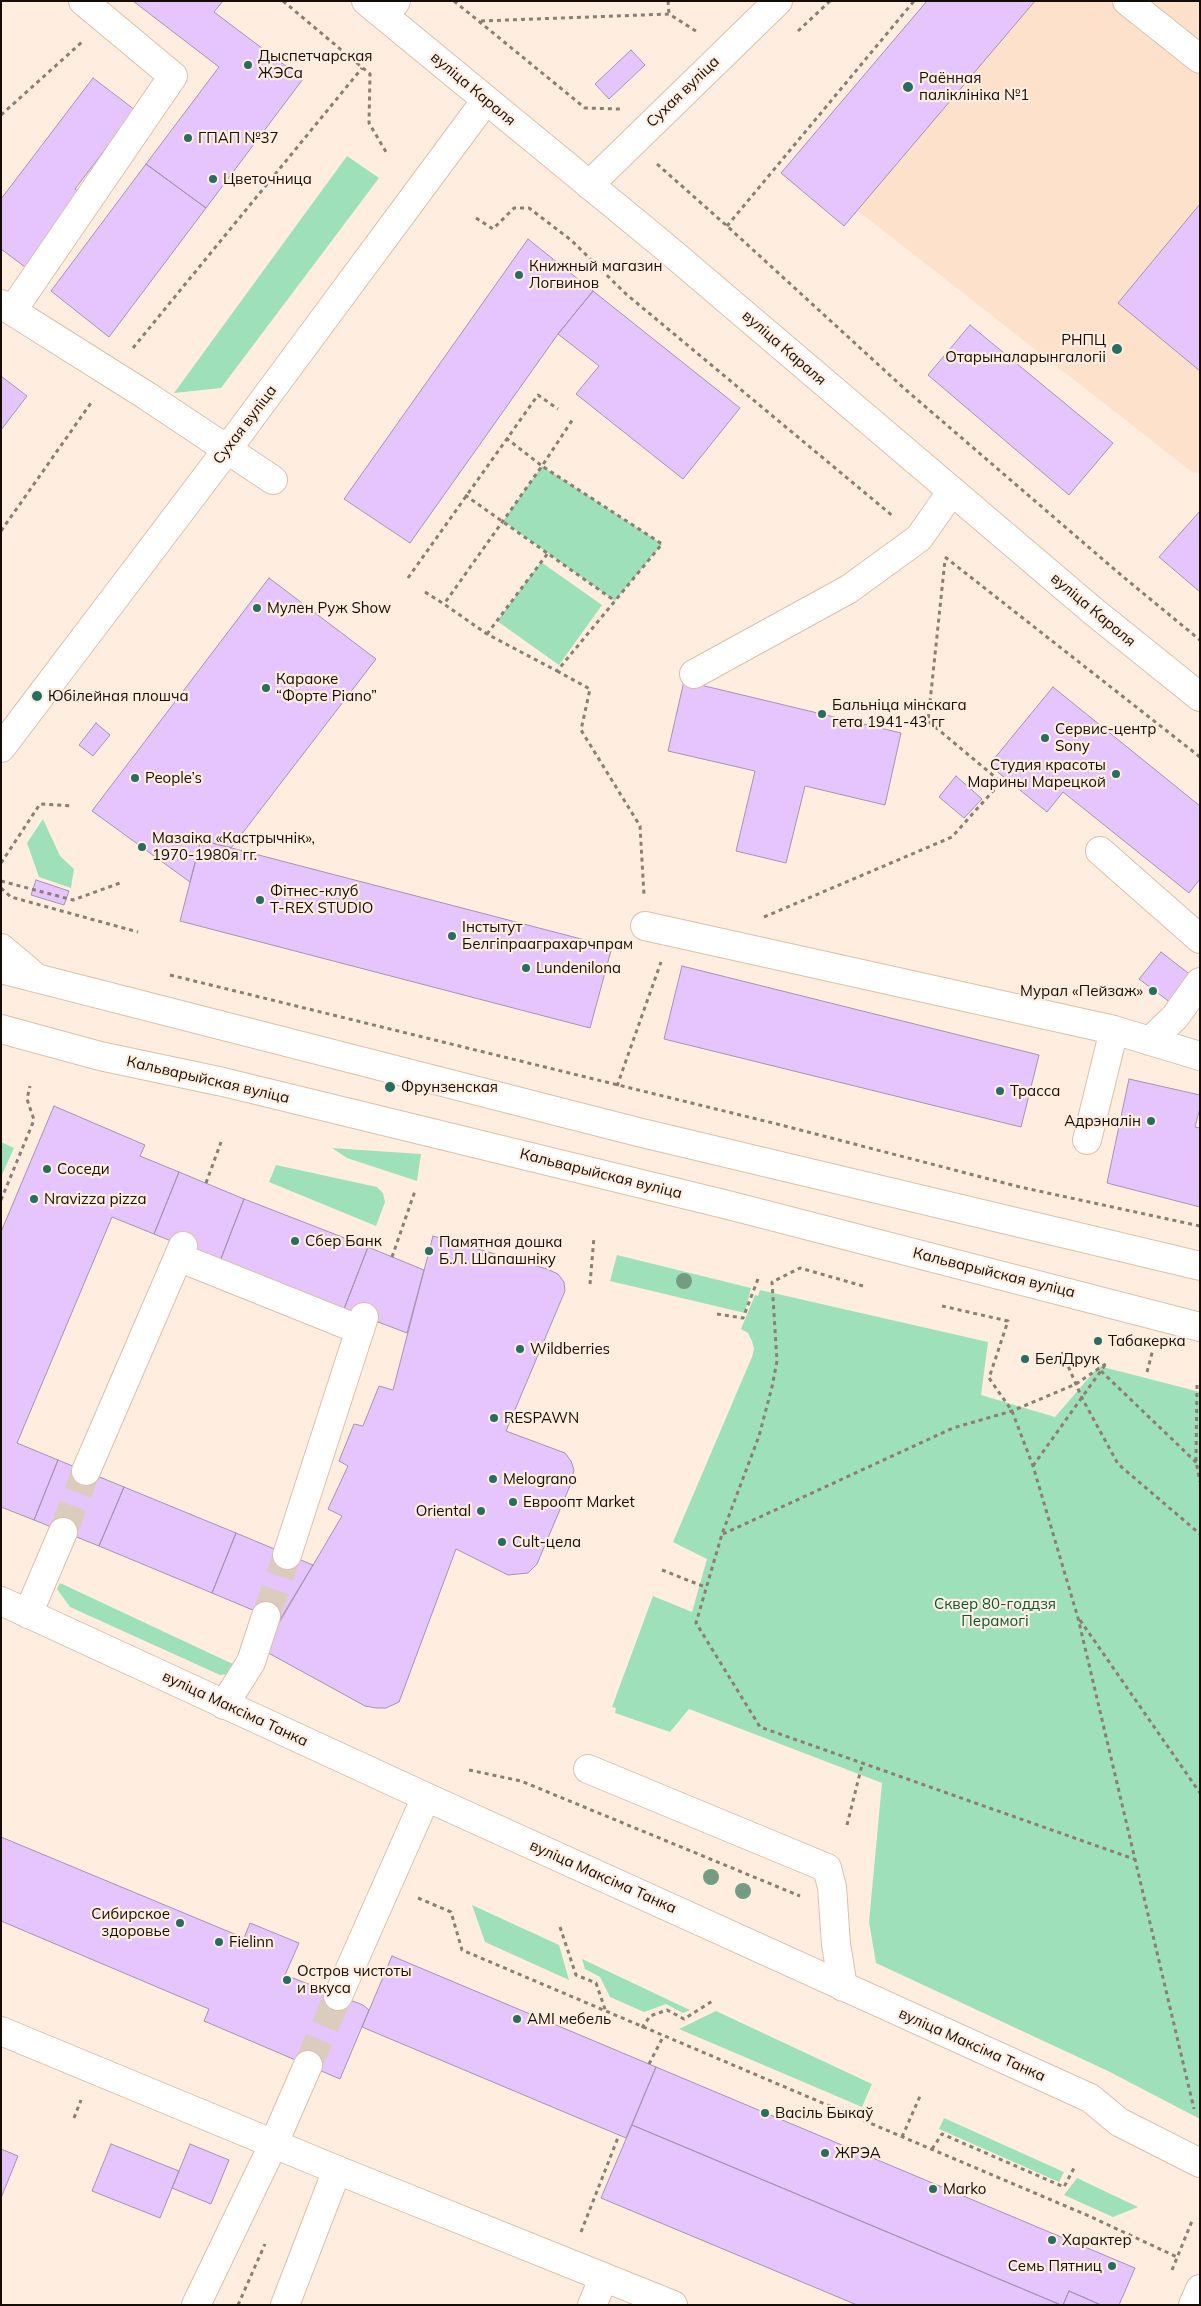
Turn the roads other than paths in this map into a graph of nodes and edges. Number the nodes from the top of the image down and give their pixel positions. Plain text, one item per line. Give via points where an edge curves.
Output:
1 (83, 1) edge
2 (778, 1) edge
3 (1127, 1) edge
4 (383, 6) edge
5 (1200, 59) edge
6 (486, 100) junction
7 (589, 185) junction
8 (7, 307) edge
9 (226, 451) junction
10 (273, 480) dead end
11 (952, 491) junction
12 (694, 674) dead end
13 (1200, 697) edge
14 (1, 748) edge
15 (1100, 852) dead end
16 (645, 926) road end
17 (1200, 939) edge
18 (1, 948) edge
19 (1, 969) edge
20 (38, 980) junction
21 (1200, 982) edge
22 (1, 1029) edge
23 (1114, 1030) junction
24 (1150, 1041) junction
25 (1200, 1056) edge
26 (1087, 1140) dead end
27 (1200, 1266) edge
28 (1200, 1327) edge
29 (86, 1471) tunnel mouth
30 (62, 1532) tunnel mouth
31 (288, 1554) tunnel mouth
32 (1, 1601) edge
33 (28, 1614) junction
34 (266, 1616) tunnel mouth
35 (224, 1705) junction
36 (588, 1770) dead end
37 (426, 1797) junction
38 (843, 1987) junction
39 (338, 1996) tunnel mouth
40 (1, 2031) edge
41 (308, 2065) tunnel mouth
42 (274, 2142) junction
43 (1200, 2163) edge
44 (337, 2170) junction
45 (604, 2277) junction
46 (1200, 2289) edge
47 (196, 2305) edge
48 (285, 2305) edge
49 (592, 2305) edge
50 (673, 2305) edge
51 (1193, 2305) edge

1 - 8 main road via 173,76
2 - 7 main road, Сухая вуліца
3 - 5 main road
4 - 6 main road, вуліца Караля
6 - 7 main road, вуліца Караля
6 - 9 main road, Сухая вуліца
7 - 11 main road, вуліца Караля
8 - 9 main road via 147,396
9 - 10 main road
9 - 14 main road, Сухая вуліца
11 - 12 main road via 919,538 848,589
11 - 13 main road, вуліца Караля
15 - 17 main road
16 - 23 main road
18 - 20 main road
19 - 20 main road
20 - 27 main road via 638,1132
21 - 24 main road via 1175,1017
22 - 28 main road, Кальварыйская вуліца via 100,1056 223,1082 728,1205
23 - 24 main road
23 - 26 main road
24 - 25 main road
29 - 31 main road via 181,1251 362,1323
30 - 33 main road
32 - 33 main road, вуліца Максіма Танка
33 - 35 main road, вуліца Максіма Танка
34 - 35 main road via 251,1662
35 - 37 main road, вуліца Максіма Танка
36 - 38 main road via 827,1868
37 - 38 main road, вуліца Максіма Танка
37 - 39 main road
38 - 43 main road, вуліца Максіма Танка via 1090,2098 1119,2122
40 - 42 main road
41 - 42 main road
42 - 44 main road
42 - 47 main road
44 - 45 main road
44 - 48 main road
45 - 49 main road
45 - 50 main road
46 - 51 main road

